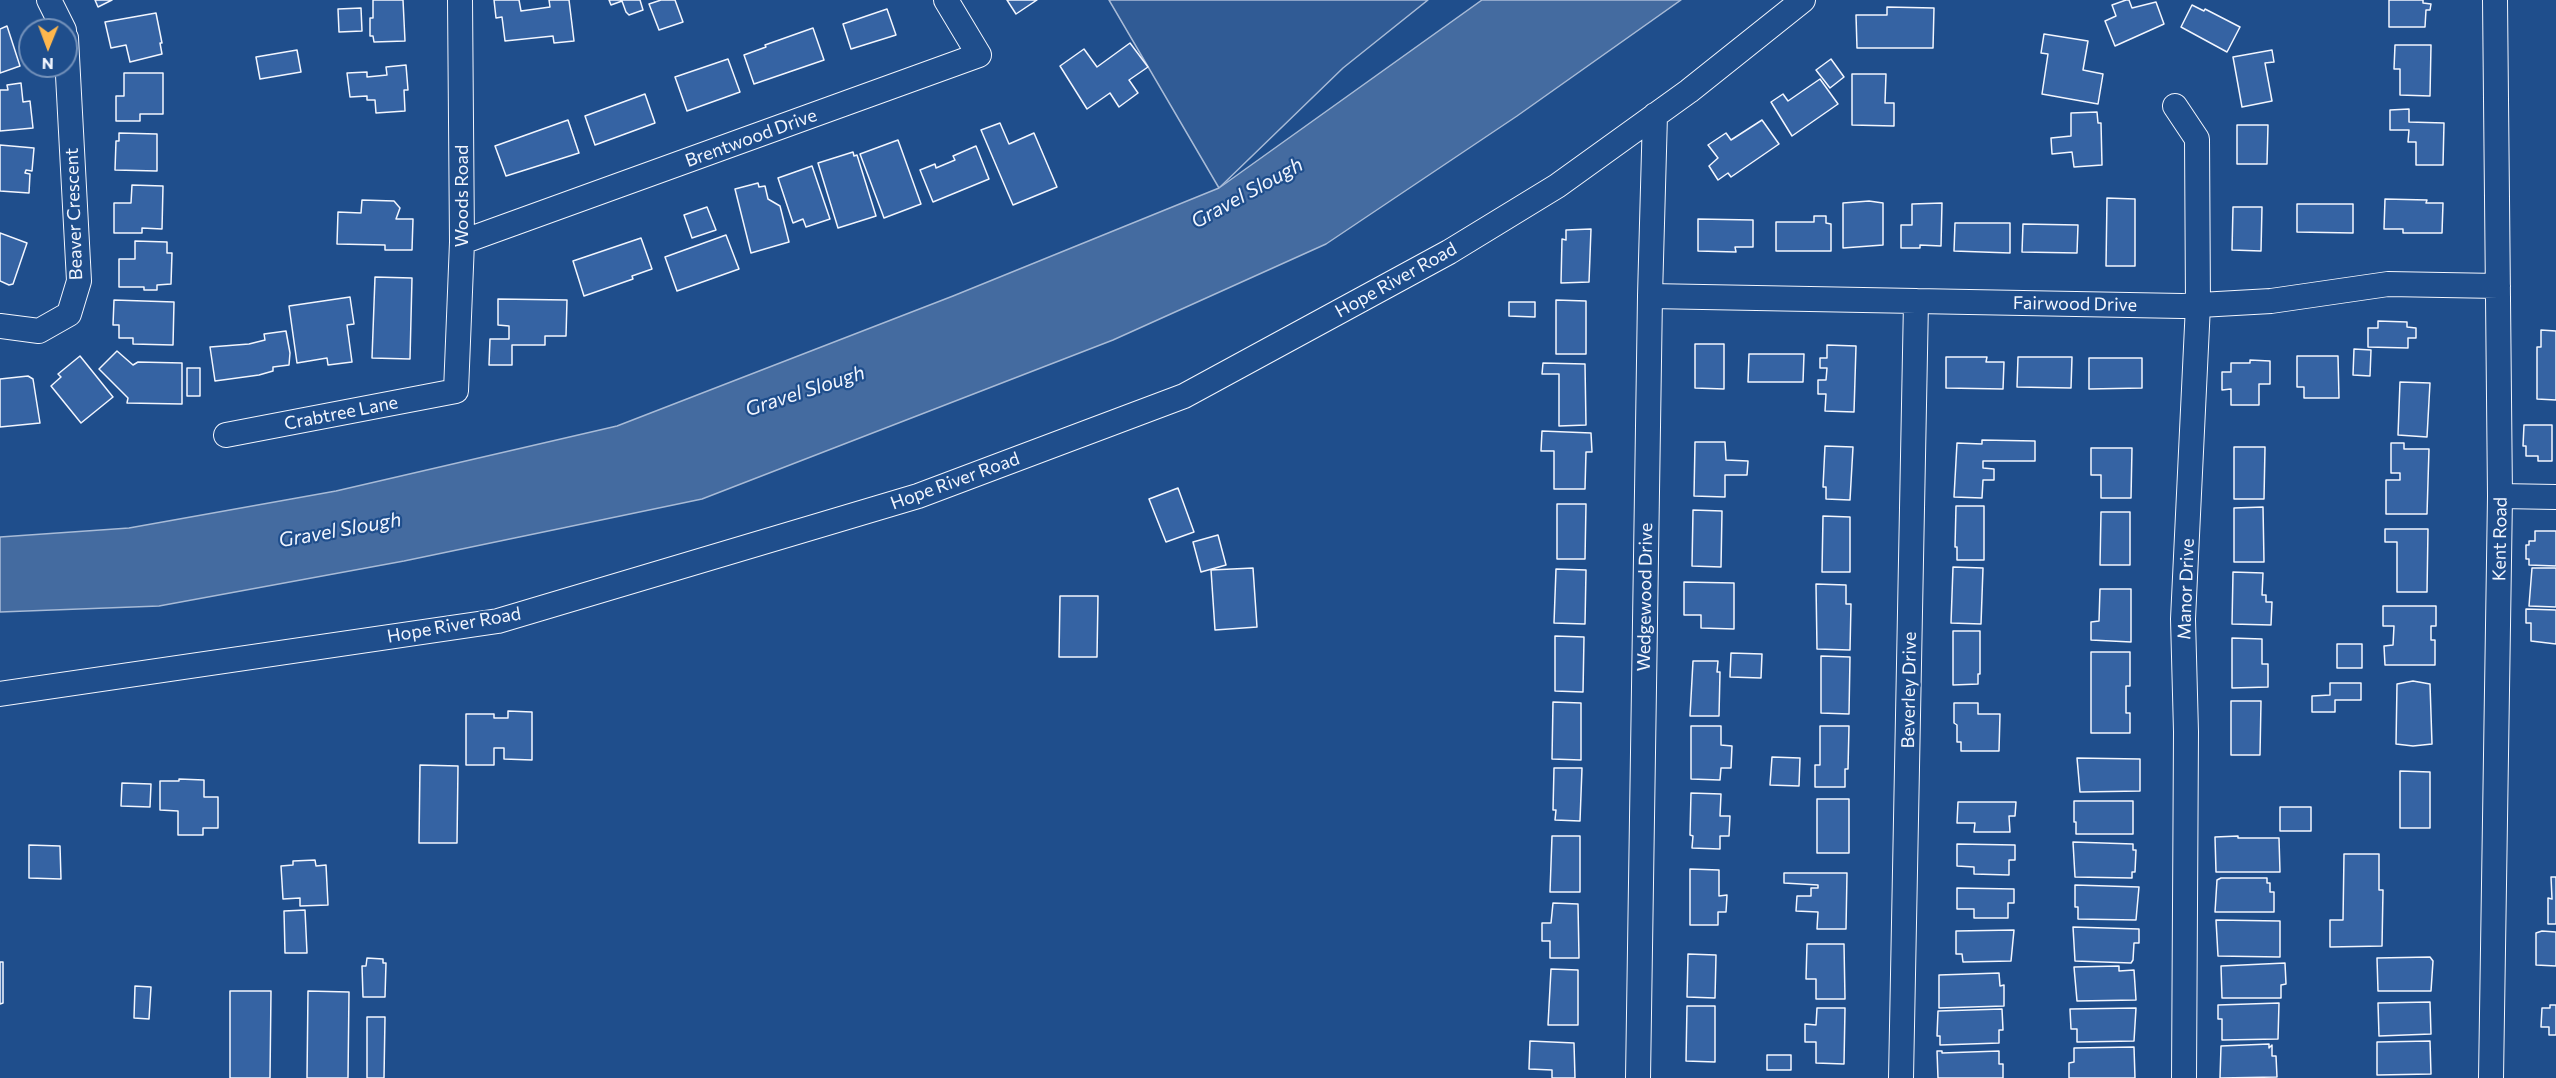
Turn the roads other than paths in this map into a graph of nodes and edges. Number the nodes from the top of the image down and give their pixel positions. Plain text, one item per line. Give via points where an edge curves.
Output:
1 (50, 0) edge
2 (460, 0) edge
3 (946, 0) edge
4 (1803, 0) edge
5 (2495, 0) edge
6 (58, 18) edge
7 (68, 78) edge
8 (2175, 106) dead end
9 (1655, 115) junction
10 (462, 242) junction
11 (2498, 286) junction
12 (1650, 296) junction
13 (1916, 301) junction
14 (2198, 305) junction
15 (0, 326) edge
16 (456, 391) joint
17 (226, 435) dead end
18 (2500, 496) junction
19 (2556, 497) edge
20 (0, 694) edge
21 (1638, 1078) edge
22 (1901, 1078) edge
23 (2184, 1078) edge
24 (2491, 1078) edge

1 - 6 street
2 - 10 street, Woods Road
3 - 10 street, Brentwood Drive via 979,55
4 - 9 street, Hope River Road
5 - 11 street, Kent Road
7 - 15 street, Beaver Crescent via 79,281 69,314 39,332
8 - 14 street, Manor Drive via 2197,139
9 - 12 street, Wedgewood Drive
9 - 20 street, Hope River Road via 1557,186 1449,252 1184,396 918,496 498,621
10 - 16 street, Woods Road
11 - 14 street, Fairwood Drive via 2388,284 2271,301
11 - 18 street, Kent Road
12 - 13 street, Fairwood Drive
12 - 21 street, Wedgewood Drive
13 - 14 street, Fairwood Drive
13 - 22 street, Beverley Drive
14 - 23 street, Manor Drive via 2183,619
16 - 17 street, Crabtree Lane
18 - 19 street
18 - 24 street, Kent Road

